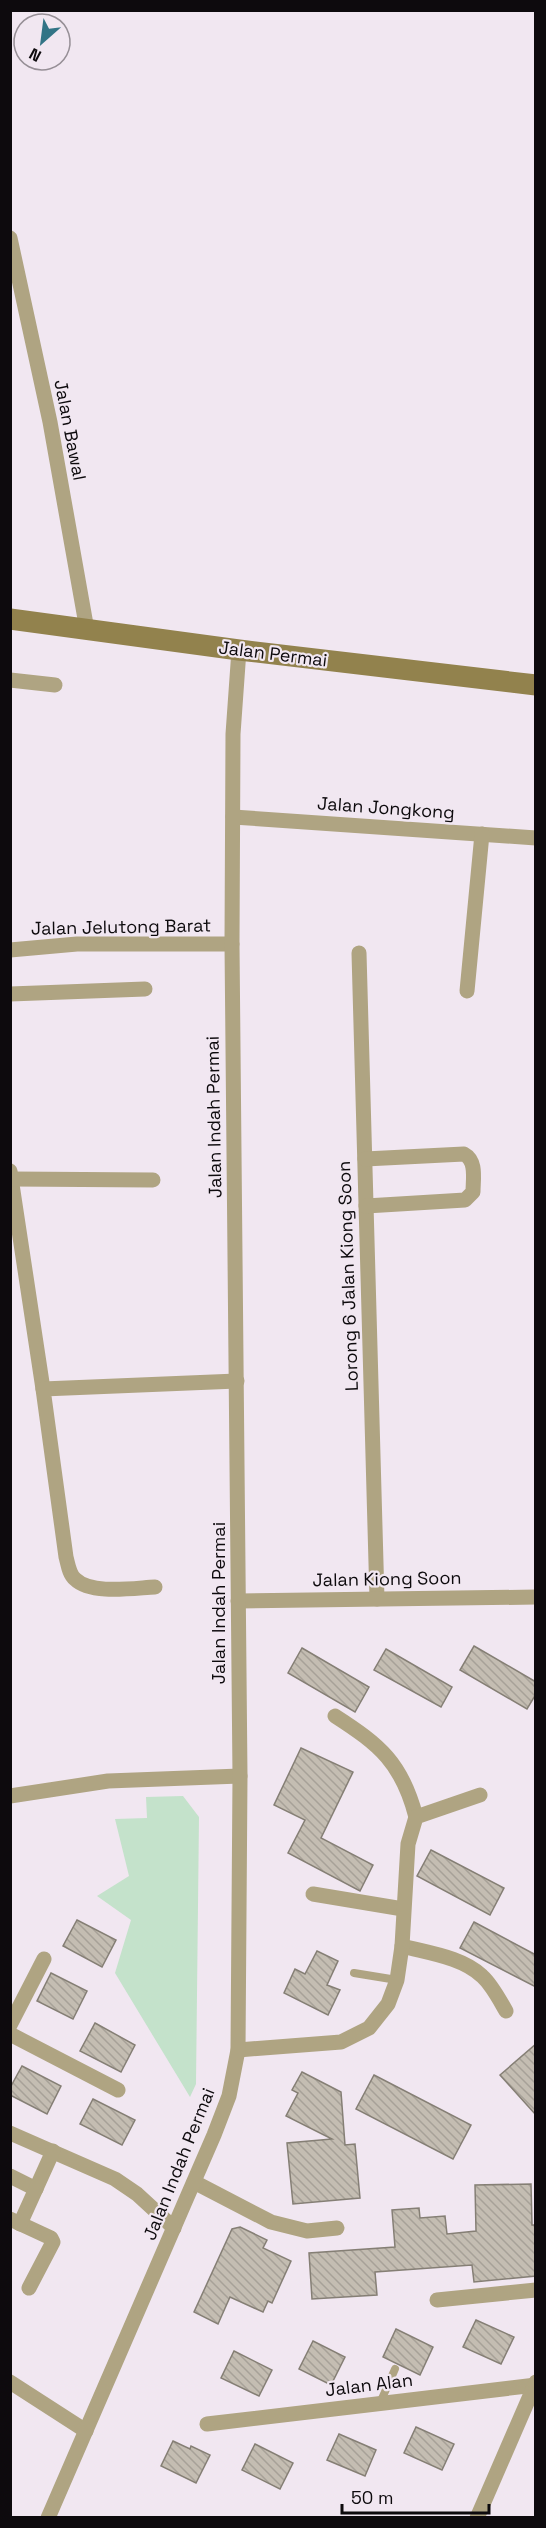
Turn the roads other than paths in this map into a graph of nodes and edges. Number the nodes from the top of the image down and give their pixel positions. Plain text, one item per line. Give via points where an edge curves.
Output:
1 (10, 238) edge
2 (10, 619) edge
3 (87, 630) junction
4 (239, 650) junction
5 (10, 680) edge
6 (536, 685) edge
7 (55, 686) dead end
8 (233, 817) junction
9 (482, 834) junction
10 (536, 838) edge
11 (232, 944) junction
12 (10, 950) edge
13 (359, 953) dead end
14 (145, 989) dead end
15 (467, 991) dead end
16 (10, 994) edge
17 (365, 1159) junction
18 (11, 1175) edge
19 (153, 1180) dead end
20 (366, 1206) junction
21 (16, 1252) edge
22 (237, 1381) junction
23 (43, 1389) junction
24 (155, 1587) dead end
25 (536, 1597) edge
26 (376, 1599) junction
27 (238, 1601) junction
28 (334, 1716) dead end
29 (240, 1776) junction
30 (480, 1795) dead end
31 (10, 1796) edge
32 (416, 1817) junction
33 (313, 1894) dead end
34 (404, 1909) junction
35 (402, 1946) junction
36 (44, 1959) dead end
37 (354, 1973) dead end
38 (397, 1980) junction
39 (506, 2011) dead end
40 (10, 2025) edge
41 (10, 2034) edge
42 (238, 2050) junction
43 (118, 2090) dead end
44 (10, 2133) edge
45 (53, 2151) junction
46 (10, 2176) edge
47 (194, 2182) junction
48 (36, 2189) junction
49 (15, 2221) edge
50 (174, 2228) junction
51 (337, 2228) dead end
52 (29, 2288) dead end
53 (536, 2290) edge
54 (437, 2300) dead end
55 (395, 2369) dead end
56 (10, 2382) edge
57 (535, 2384) edge
58 (380, 2403) junction
59 (207, 2424) dead end
60 (86, 2431) junction
61 (48, 2517) edge
62 (477, 2517) edge

1 - 3 street, Jalan Bawal via 50,422
2 - 3 street, Jalan Permai
3 - 4 street, Jalan Permai
4 - 6 street, Jalan Permai
4 - 8 street, Jalan Indah Permai
5 - 7 street
8 - 9 street, Jalan Jongkong
8 - 11 street, Jalan Indah Permai
9 - 10 street, Jalan Jongkong
9 - 15 street
11 - 12 street, Jalan Jelutong Barat via 77,944
11 - 22 street, Jalan Indah Permai
13 - 17 street, Lorong 6 Jalan Kiong Soon
14 - 16 street
17 - 20 street, Lorong 6 Jalan Kiong Soon
17 - 20 street via 464,1154 473,1163 473,1192 465,1200
18 - 19 street
18 - 21 street
20 - 26 street, Lorong 6 Jalan Kiong Soon
21 - 23 street
22 - 23 street
22 - 27 street, Jalan Indah Permai
23 - 24 street via 70,1573 85,1585 105,1589
25 - 26 street, Jalan Kiong Soon
26 - 27 street, Jalan Kiong Soon
27 - 29 street, Jalan Indah Permai
28 - 32 street via 366,1736 390,1758 410,1791
29 - 31 street via 108,1781
29 - 42 street, Jalan Indah Permai
30 - 32 street
32 - 34 street via 408,1844
33 - 34 street
34 - 35 street
35 - 38 street
35 - 39 street via 457,1961 481,1974
36 - 40 street
37 - 38 lane
38 - 42 street via 388,2004 369,2028 341,2042
41 - 43 street
42 - 47 street, Jalan Indah Permai via 229,2096
44 - 45 street
45 - 48 street
45 - 50 street via 138,2193
46 - 48 street
47 - 50 street, Jalan Indah Permai
47 - 51 street via 271,2222 307,2231
48 - 49 street
49 - 52 street via 54,2242
50 - 60 street, Jalan Indah Permai
53 - 54 street
55 - 58 lane
56 - 60 street
57 - 58 street, Jalan Alan
57 - 62 street
58 - 59 street, Jalan Alan
60 - 61 street, Jalan Indah Permai

